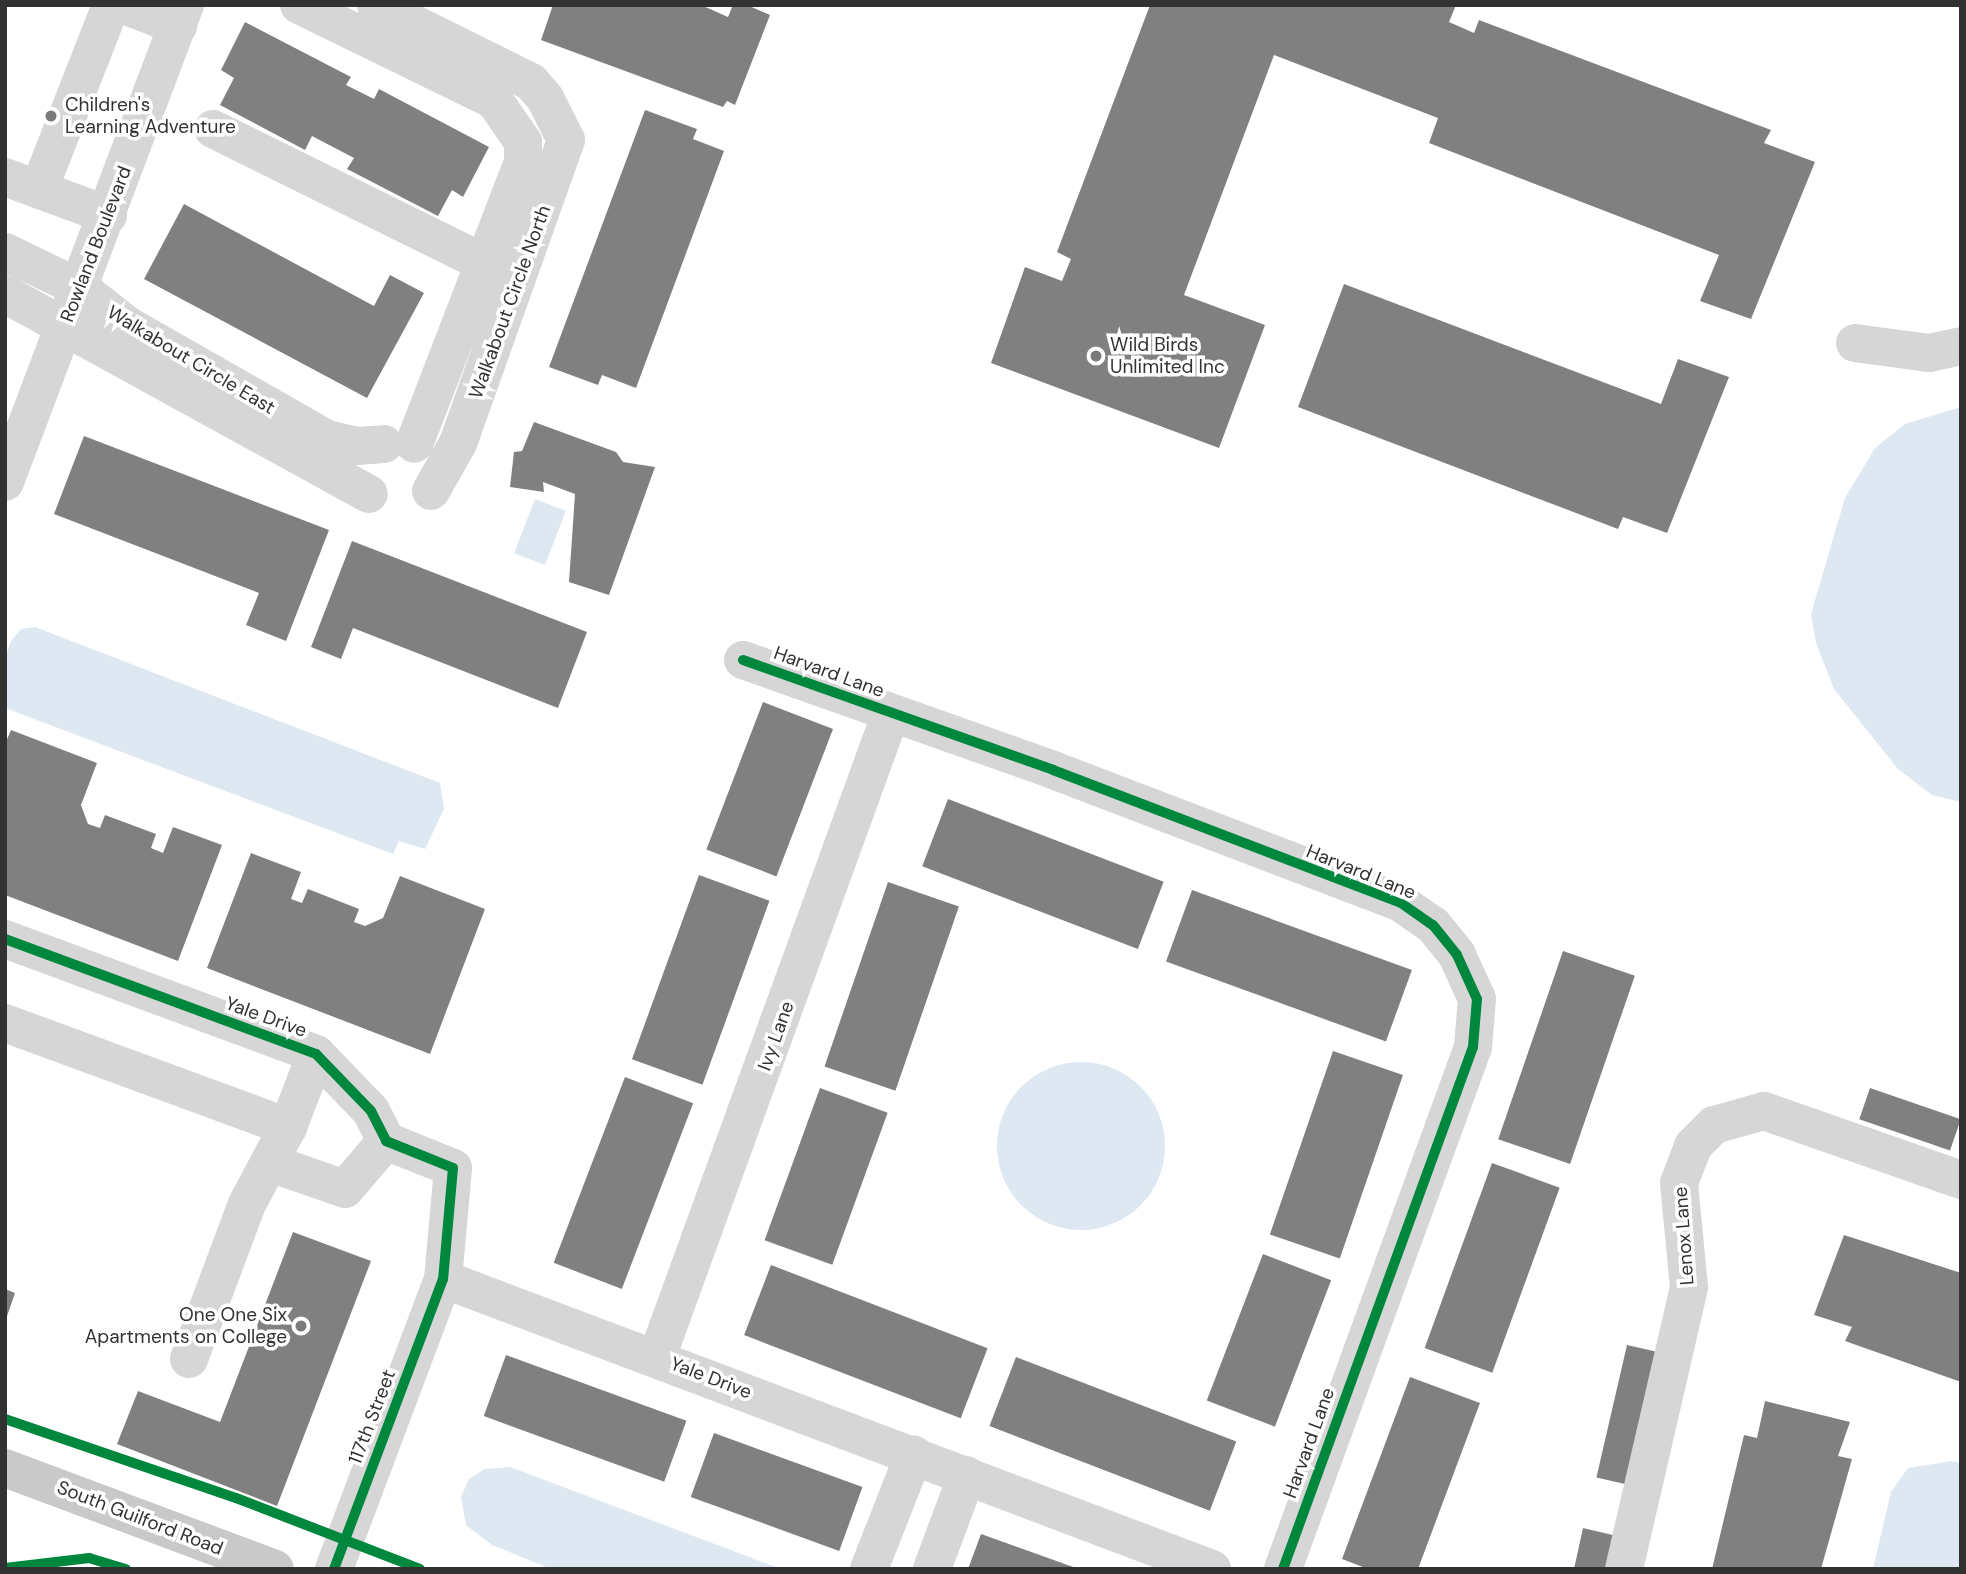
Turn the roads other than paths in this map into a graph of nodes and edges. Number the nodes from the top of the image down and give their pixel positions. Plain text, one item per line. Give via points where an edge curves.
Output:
1 (111, 5) edge
2 (124, 5) edge
3 (299, 5) edge
4 (376, 5) edge
5 (181, 16) edge
6 (552, 109) junction
7 (213, 128) dead end
8 (517, 131) junction
9 (22, 183) edge
10 (108, 215) junction
11 (5, 252) edge
12 (501, 272) junction
13 (80, 288) junction
14 (5, 294) edge
15 (66, 324) junction
16 (1855, 344) dead end
17 (1961, 346) edge
18 (399, 444) junction
19 (5, 482) edge
20 (431, 491) junction
21 (369, 494) junction
22 (744, 660) dead end
23 (891, 713) junction
24 (5, 939) edge
25 (5, 1023) edge
26 (316, 1054) junction
27 (288, 1126) junction
28 (386, 1141) junction
29 (270, 1163) junction
30 (1961, 1180) edge
31 (443, 1279) junction
32 (657, 1357) junction
33 (189, 1359) dead end
34 (914, 1455) junction
35 (5, 1468) edge
36 (967, 1475) junction
37 (275, 1569) edge
38 (334, 1569) edge
39 (869, 1569) edge
40 (932, 1569) edge
41 (1212, 1569) edge
42 (1283, 1569) edge
43 (1623, 1569) edge

1 - 9 street
2 - 5 street
3 - 8 street via 494,100
4 - 6 street, Walkabout Circle North via 531,82
5 - 10 street, Rowland Boulevard
6 - 8 street
6 - 12 street, Walkabout Circle North via 566,140
7 - 12 street
8 - 12 street, Walkabout Circle North via 523,142 523,162
9 - 10 street
10 - 13 street, Rowland Boulevard
11 - 13 street, Walkabout Circle East
12 - 18 street, Walkabout Circle North
12 - 20 street, Walkabout Circle North via 458,443
13 - 15 street, Rowland Boulevard
13 - 18 street, Walkabout Circle East via 127,325 327,439 357,446
14 - 15 street, Walkabout Circle East
15 - 19 street, Rowland Boulevard
15 - 21 street, Walkabout Circle East via 259,437
16 - 17 street via 1928,353
18 - 20 street via 434,469
18 - 21 street via 375,451 364,472
20 - 21 street via 417,507 396,511
22 - 23 street, Harvard Lane
23 - 32 street, Ivy Lane
23 - 42 street, Harvard Lane via 1401,903 1433,925 1457,956 1477,999 1473,1047
24 - 26 street, Yale Drive
25 - 27 street
26 - 27 street
26 - 28 street, Yale Drive via 371,1111
27 - 29 street
28 - 29 street via 345,1189
28 - 31 street via 453,1168
29 - 33 street via 247,1204
30 - 43 street, Lenox Lane via 1764,1111 1714,1125 1693,1146 1679,1183 1689,1287
31 - 32 street, Yale Drive
31 - 38 street, 117th Street
32 - 34 street, Yale Drive
34 - 36 street, Yale Drive
34 - 39 street
35 - 37 main road, South Guilford Road
36 - 40 street
36 - 41 street, Yale Drive

